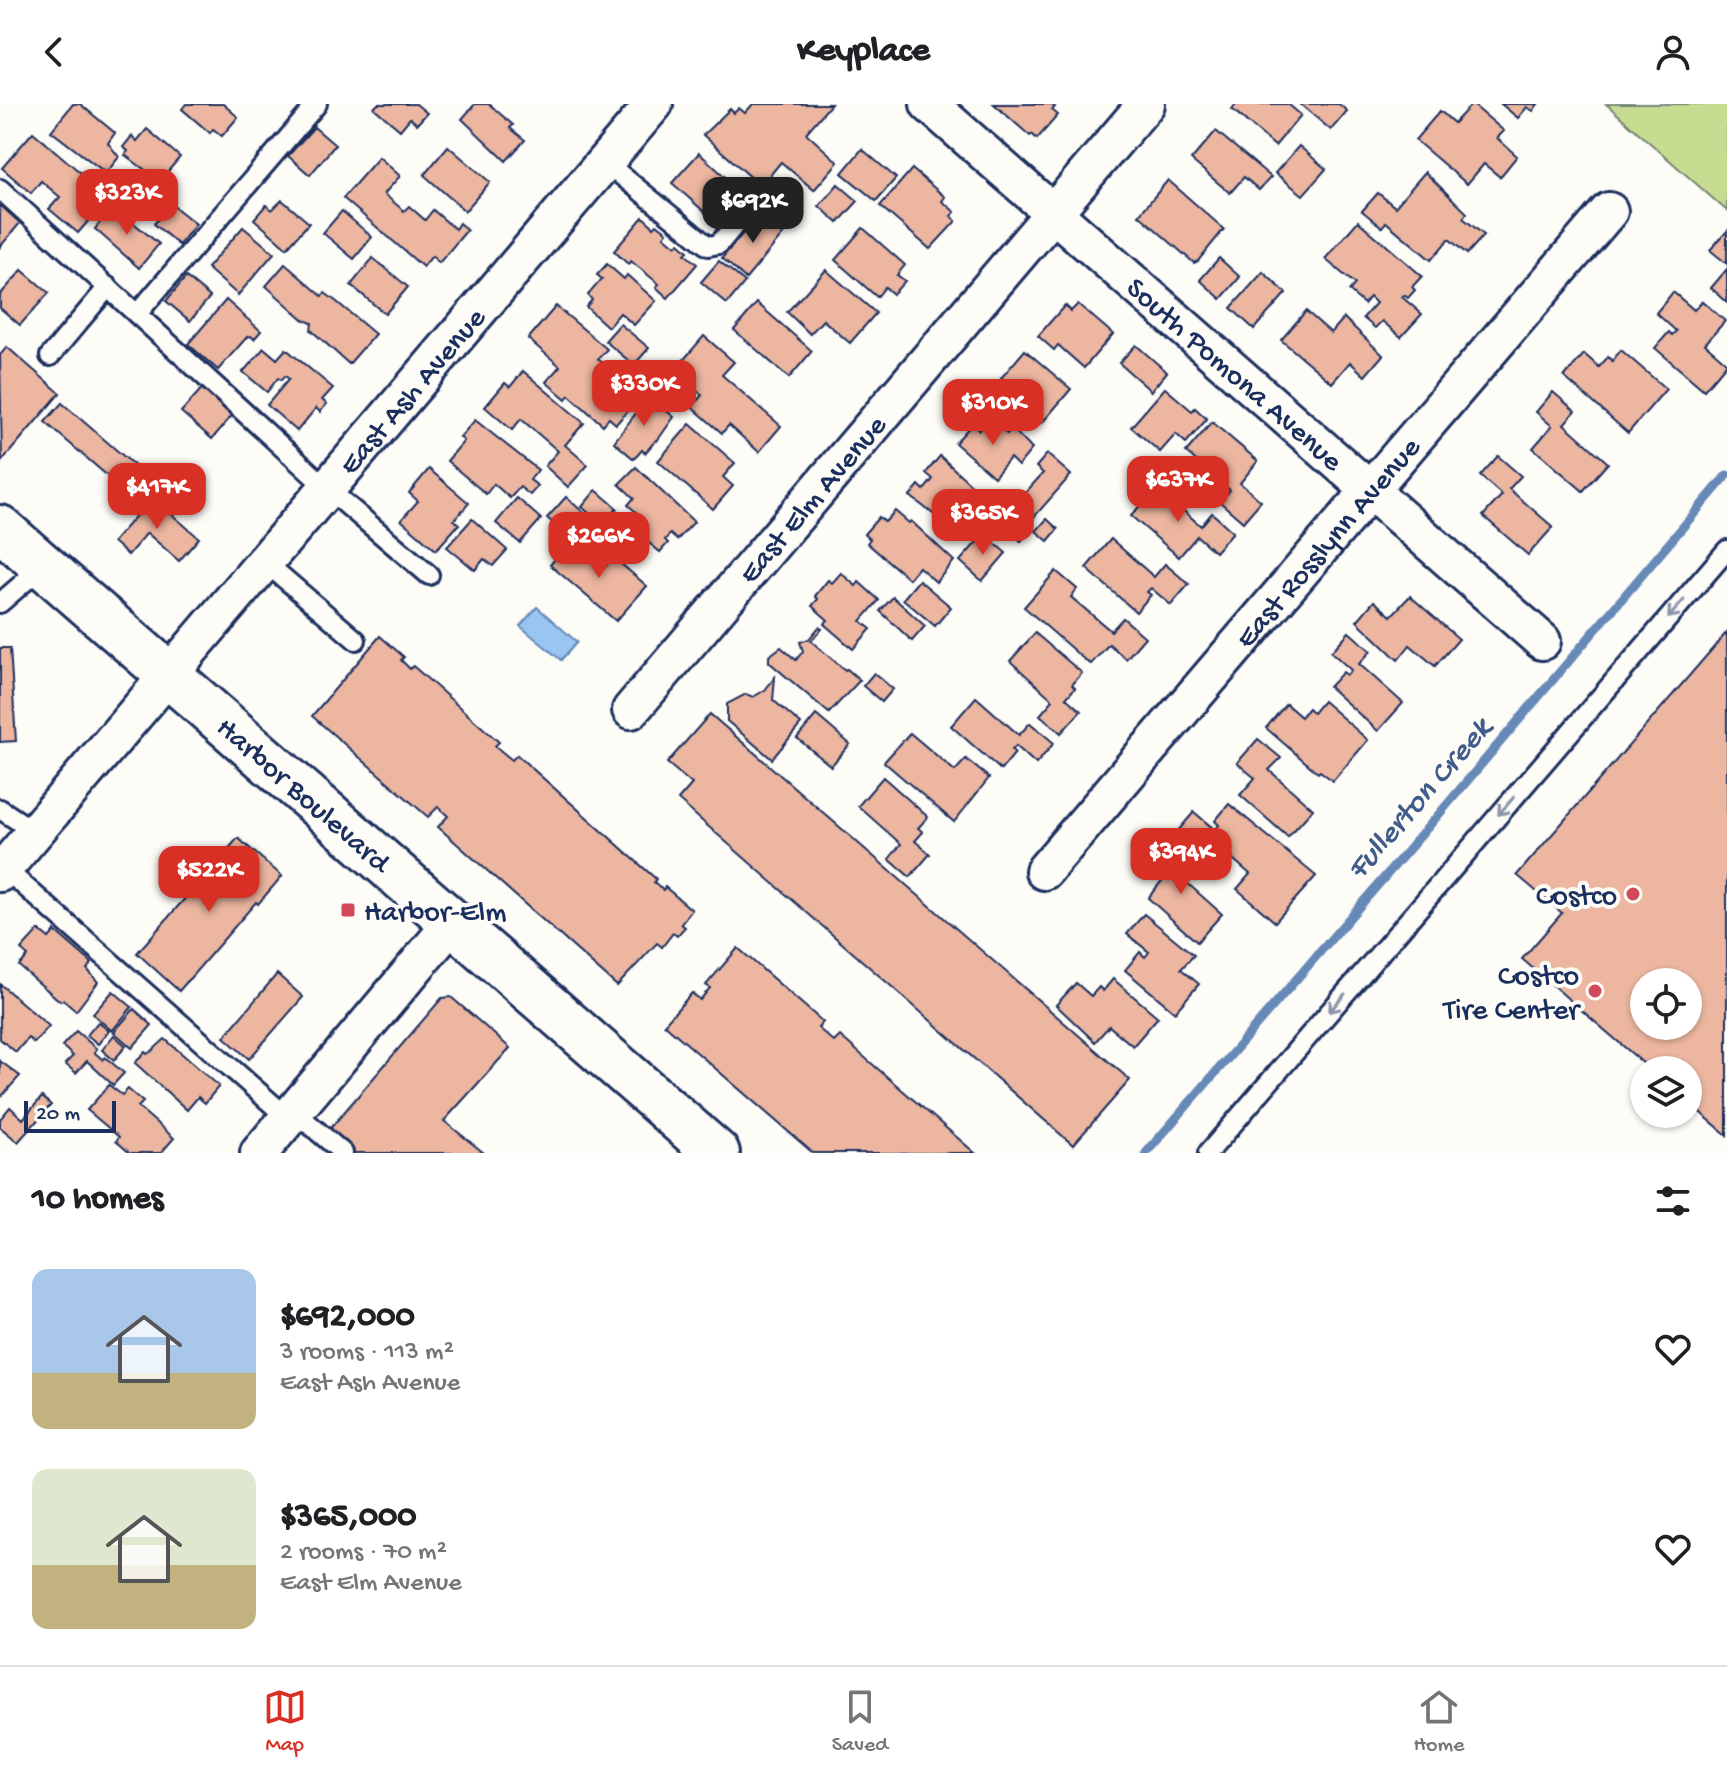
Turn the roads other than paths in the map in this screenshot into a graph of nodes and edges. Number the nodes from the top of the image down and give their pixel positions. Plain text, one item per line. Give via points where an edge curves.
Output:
1 (317, 104) edge
2 (654, 104) edge
3 (929, 104) edge
4 (1146, 104) edge
5 (605, 162) junction
6 (0, 189) edge
7 (748, 209) dead end
8 (1609, 211) dead end
9 (1054, 213) junction
10 (108, 287) junction
11 (137, 314) junction
12 (50, 356) dead end
13 (328, 489) junction
14 (1370, 489) junction
15 (0, 528) edge
16 (1727, 550) edge
17 (265, 562) junction
18 (43, 566) junction
19 (429, 575) dead end
20 (0, 603) edge
21 (356, 640) dead end
22 (1542, 641) dead end
23 (169, 675) junction
24 (631, 710) dead end
25 (0, 809) edge
26 (35, 832) junction
27 (2, 871) edge
28 (1044, 871) dead end
29 (453, 922) junction
30 (291, 1114) junction
31 (259, 1153) edge
32 (343, 1153) edge
33 (717, 1153) edge
34 (1208, 1153) edge

1 - 11 lane
2 - 5 street, East Ash Avenue
3 - 9 street, South Pomona Avenue
4 - 9 street, East Elm Avenue
5 - 7 lane via 708,246 719,244
5 - 13 street, East Ash Avenue
6 - 10 lane
8 - 14 street, East Rosslynn Avenue
9 - 14 street, South Pomona Avenue
9 - 24 street, East Elm Avenue
10 - 11 lane
10 - 12 lane
11 - 13 lane
13 - 17 street, East Ash Avenue
13 - 19 lane
14 - 22 street, South Pomona Avenue
14 - 28 street, East Rosslynn Avenue
15 - 18 main road, Harbor Boulevard
16 -> 34 lane
17 - 21 lane
17 - 23 street, East Ash Avenue
18 - 20 lane
18 - 23 main road, Harbor Boulevard
23 - 26 street, East Ash Avenue
23 - 29 main road, Harbor Boulevard
25 - 26 lane
26 - 27 street, East Ash Avenue
27 - 30 lane
29 - 30 street
29 - 33 main road, Harbor Boulevard
30 - 31 street
30 - 32 lane

